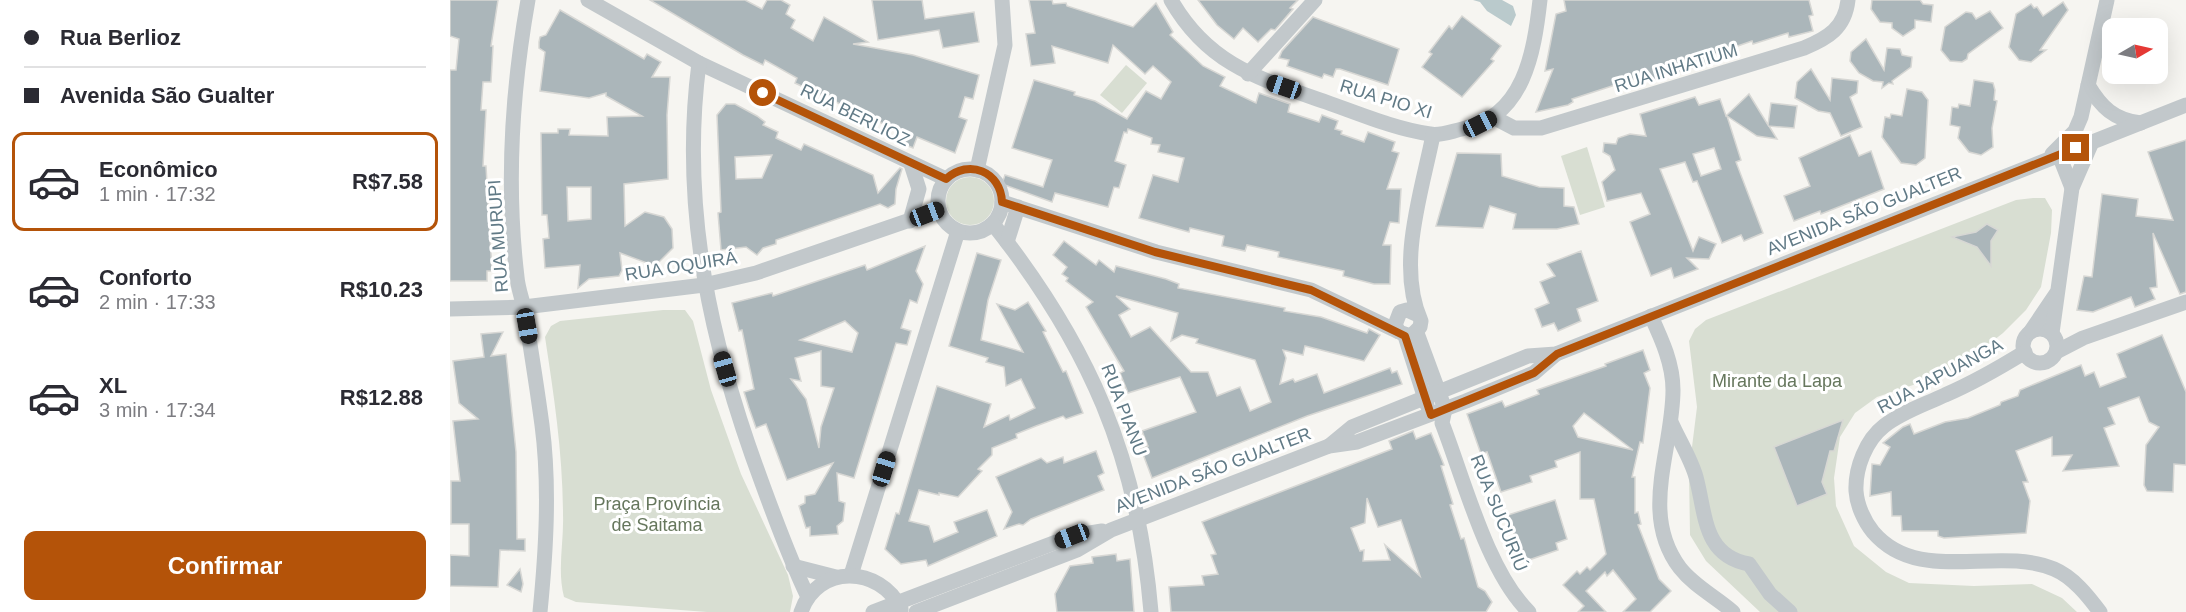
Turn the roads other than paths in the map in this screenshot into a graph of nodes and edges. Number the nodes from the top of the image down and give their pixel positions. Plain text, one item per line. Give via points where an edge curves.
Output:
1 (528, 0) edge
2 (588, 0) edge
3 (1171, 0) edge
4 (1315, 0) edge
5 (1540, 0) edge
6 (1848, 0) edge
7 (2107, 0) edge
8 (999, 3) edge
9 (699, 63) junction
10 (1248, 74) junction
11 (2088, 85) junction
12 (2186, 105) edge
13 (1493, 117) junction
14 (2142, 123) junction
15 (1433, 135) junction
16 (2092, 142) junction
17 (2052, 157) junction
18 (911, 164) junction
19 (977, 170) junction
20 (946, 179) junction
21 (2072, 188) junction
22 (1002, 202) junction
23 (1018, 207) junction
24 (939, 210) junction
25 (910, 221) junction
26 (993, 224) junction
27 (958, 231) junction
28 (1007, 242) junction
29 (1411, 278) junction
30 (704, 285) junction
31 (2056, 294) junction
32 (2186, 302) edge
33 (524, 307) junction
34 (450, 309) edge
35 (1652, 316) junction
36 (1403, 326) junction
37 (2031, 331) junction
38 (2054, 341) junction
39 (2025, 352) junction
40 (1557, 354) junction
41 (1431, 395) junction
42 (1439, 415) junction
43 (1671, 422) junction
44 (1329, 446) junction
45 (1137, 520) junction
46 (1111, 530) junction
47 (793, 566) junction
48 (851, 575) junction
49 (836, 577) junction
50 (808, 597) junction
51 (900, 607) edge
52 (540, 612) edge
53 (801, 612) edge
54 (873, 612) edge
55 (916, 612) edge
56 (1151, 612) edge
57 (1529, 612) edge
58 (1733, 612) edge
59 (1790, 612) edge
60 (2100, 612) edge

1 - 33 street, RUA MURUPI via 513,118 512,214 517,279
2 - 9 street, RUA BERLIOZ
3 - 10 street, RUA PIO XI via 1212,52
4 - 10 street
5 - 13 street, RUA PIO XI via 1527,71 1512,98
6 - 13 street, RUA INHATIUM via 1840,26 1832,35 1804,48 1541,128 1514,128
7 - 11 street
8 - 19 street via 1005,45
9 - 18 street, RUA BERLIOZ
9 - 30 street via 692,170
10 - 15 street, RUA PIO XI
11 - 14 street via 2112,114
11 - 17 street via 2075,130
12 - 14 street, AVENIDA SÃO GUALTER
13 - 15 street, RUA PIO XI via 1467,128
14 - 16 street, AVENIDA SÃO GUALTER
15 - 29 street via 1411,251
16 - 17 street, AVENIDA SÃO GUALTER
16 - 21 street
17 - 21 street
17 - 35 street, AVENIDA SÃO GUALTER
18 - 20 street, RUA BERLIOZ
18 - 25 street via 920,189
19 - 20 street via 960,170
19 - 22 street via 995,180
20 - 24 street via 939,192
21 - 31 street
22 - 23 street
22 - 26 street
23 - 28 street
23 - 36 street via 1155,252 1311,290
24 - 25 street, RUA OQUIRÁ
24 - 27 street via 945,222
25 - 30 street, RUA OQUIRÁ via 756,273
26 - 27 street via 974,234
26 - 28 street, RUA PIANU
27 - 48 street
28 - 45 street, RUA PIANU via 1065,323 1092,376 1124,463
29 - 36 street
29 - 36 street via 1421,321
30 - 33 street, RUA OQUIRÁ
30 - 47 street via 744,434
31 - 37 street
31 - 38 street
32 - 38 street via 2083,338
33 - 34 street, RUA OQUIRÁ
33 - 52 street, RUA MURUPI via 543,429
35 - 40 street, AVENIDA SÃO GUALTER
35 - 43 street via 1671,367
36 - 41 street, RUA SUCURIÚ
37 - 38 street via 2044,329
37 - 39 street via 2024,340
38 - 39 street via 2049,360 2032,361
39 - 60 street, RUA JAPUANGA via 1882,427 1858,468 1858,504 1869,527 1897,553 1913,559 1941,561 2033,562 2056,569 2080,587
40 - 41 street, AVENIDA SÃO GUALTER via 1528,356
40 - 42 street, AVENIDA SÃO GUALTER via 1534,373
41 - 42 street, RUA SUCURIÚ
41 - 44 street, AVENIDA SÃO GUALTER via 1352,427
42 - 44 street, AVENIDA SÃO GUALTER via 1357,442
42 - 57 street, RUA SUCURIÚ via 1493,561
43 - 58 street via 1659,491 1659,517 1665,539 1681,568
43 - 59 street via 1695,476 1704,525 1719,548 1734,561 1749,564 1770,594
44 - 45 street, AVENIDA SÃO GUALTER
45 - 46 street, AVENIDA SÃO GUALTER
45 - 56 street, RUA PIANU
46 - 51 street, AVENIDA SÃO GUALTER via 1072,536
46 - 55 street, AVENIDA SÃO GUALTER via 1077,550
47 - 49 street
47 - 50 street
48 - 49 street
48 - 51 street via 878,582
49 - 50 street
50 - 53 street
51 - 54 street, AVENIDA SÃO GUALTER

